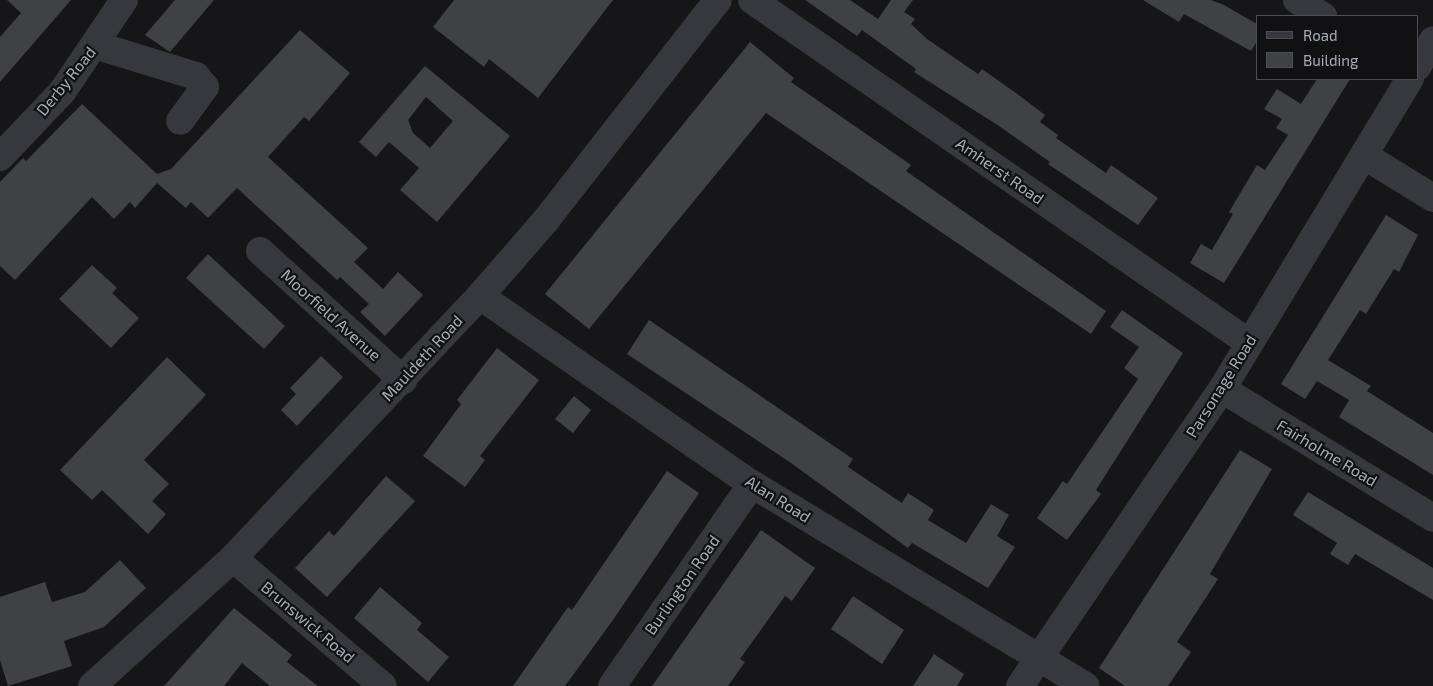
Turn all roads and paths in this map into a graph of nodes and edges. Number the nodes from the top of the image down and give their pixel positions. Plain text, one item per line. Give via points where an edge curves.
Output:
1 (124, 0) edge
2 (718, 0) edge
3 (752, 0) edge
4 (1297, 0) edge
5 (1321, 15) edge
6 (1433, 40) edge
7 (95, 45) junction
8 (1418, 65) edge
9 (1409, 80) edge
10 (180, 122) dead end
11 (1365, 156) junction
12 (0, 157) edge
13 (1433, 198) edge
14 (260, 251) dead end
15 (480, 296) junction
16 (1248, 342) junction
17 (403, 380) junction
18 (1222, 388) junction
19 (752, 484) junction
20 (1433, 518) edge
21 (233, 558) junction
22 (1039, 658) junction
23 (92, 686) edge
24 (383, 686) edge
25 (612, 686) edge
26 (1020, 686) edge
27 (1086, 686) edge

1 - 7 street, Derby Road
2 - 15 street, Mauldeth Road via 546,220
3 - 16 street, Amherst Road
4 - 5 street
6 - 8 street
7 - 10 street via 196,76 205,87
7 - 12 street, Derby Road via 62,92
9 - 11 street, Parsonage Road
11 - 13 street
11 - 16 street, Parsonage Road
14 - 17 street, Moorfield Avenue
15 - 17 street, Mauldeth Road
15 - 19 street, Alan Road
16 - 18 street, Parsonage Road
17 - 21 street, Mauldeth Road
18 - 20 street, Fairholme Road
18 - 22 street, Parsonage Road
19 - 22 street, Alan Road
19 - 25 street, Burlington Road
21 - 23 street, Mauldeth Road
21 - 24 street, Brunswick Road
22 - 26 street, Parsonage Road
22 - 27 street, Alan Road

